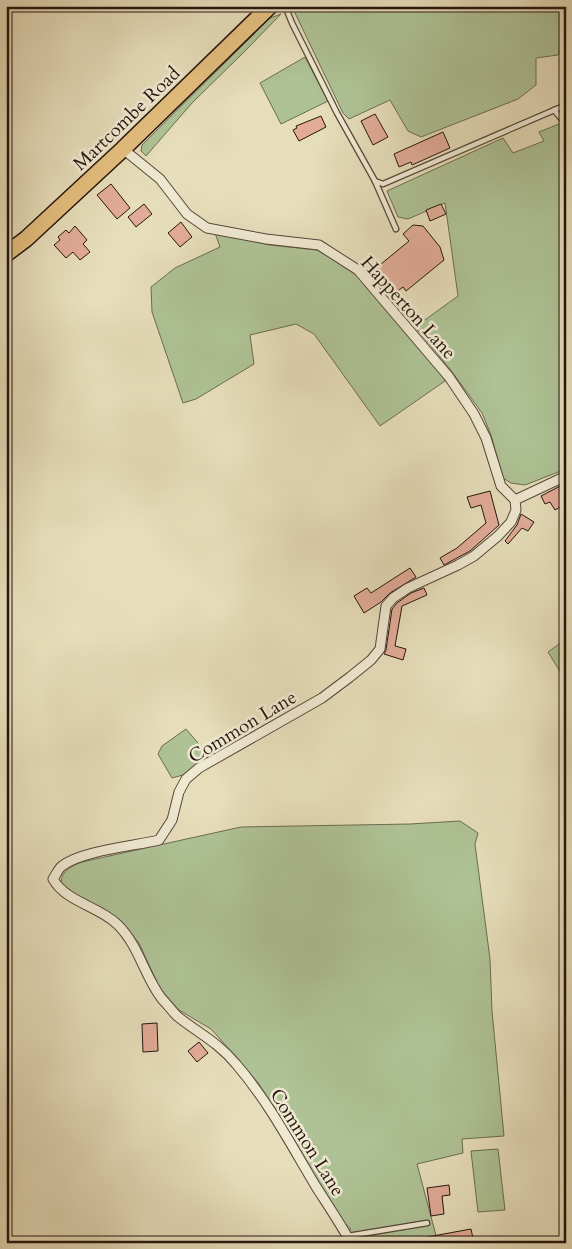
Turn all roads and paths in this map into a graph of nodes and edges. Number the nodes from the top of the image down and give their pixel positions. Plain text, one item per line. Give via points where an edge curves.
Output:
1 (270, 6) edge
2 (285, 6) edge
3 (566, 104) edge
4 (554, 110) junction
5 (566, 124) edge
6 (123, 149) junction
7 (375, 181) junction
8 (396, 229) dead end
9 (6, 254) edge
10 (566, 476) edge
11 (515, 500) junction
12 (427, 1224) dead end
13 (350, 1240) edge

1 - 6 main road, Martcombe Road
2 - 7 lane via 337,113
3 - 4 lane
4 - 5 lane
4 - 7 lane via 382,184
6 - 9 main road, Martcombe Road
6 - 11 street, Happerton Lane via 160,179 187,214 207,228 319,246 358,270 449,376 486,438 501,486
7 - 8 lane
10 - 11 street
11 - 13 street, Common Lane via 516,510 511,522 474,556 393,598 386,606 380,649 371,660 322,698 199,768 186,779 172,820 159,840 70,861 53,879 64,893 117,924 176,1016 224,1049 237,1064 280,1123
12 - 13 lane

